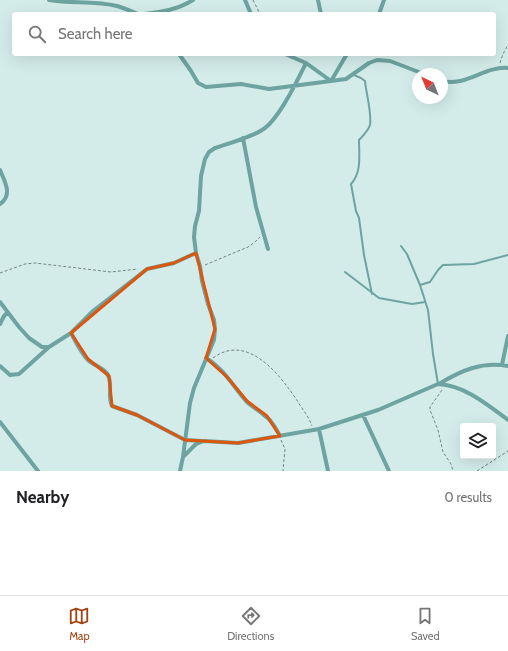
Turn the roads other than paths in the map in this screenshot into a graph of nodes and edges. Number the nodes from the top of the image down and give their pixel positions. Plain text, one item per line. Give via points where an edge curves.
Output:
1 (49, 0) edge
2 (94, 0) edge
3 (193, 0) edge
4 (245, 0) edge
5 (318, 0) edge
6 (384, 0) edge
7 (89, 3) junction
8 (132, 12) edge
9 (162, 12) edge
10 (250, 12) edge
11 (321, 12) edge
12 (380, 12) edge
13 (180, 56) edge
14 (290, 56) edge
15 (346, 56) edge
16 (381, 56) edge
17 (382, 60) junction
18 (306, 63) junction
19 (508, 68) edge
20 (412, 70) edge
21 (352, 75) junction
22 (331, 81) junction
23 (448, 82) edge
24 (294, 86) junction
25 (243, 138) junction
26 (0, 170) edge
27 (0, 204) edge
28 (401, 246) dead end
29 (268, 249) dead end
30 (196, 253) junction
31 (508, 255) edge
32 (344, 272) dead end
33 (420, 285) junction
34 (372, 294) junction
35 (0, 302) edge
36 (425, 302) junction
37 (7, 313) junction
38 (0, 324) edge
39 (70, 333) junction
40 (508, 336) edge
41 (48, 347) junction
42 (208, 359) junction
43 (502, 365) junction
44 (0, 366) edge
45 (508, 366) edge
46 (438, 384) junction
47 (363, 415) junction
48 (508, 420) edge
49 (0, 422) edge
50 (319, 429) junction
51 (280, 436) junction
52 (185, 440) junction
53 (204, 441) junction
54 (183, 456) junction
55 (38, 471) edge
56 (180, 471) edge
57 (328, 471) edge
58 (389, 471) edge

1 - 7 street
2 - 7 street
3 - 9 street
4 - 10 street
5 - 11 street
6 - 12 street
7 - 8 street via 116,6
13 - 24 street via 201,85 213,87 241,84 268,89
14 - 18 street
15 - 22 street
16 - 17 street
17 - 20 street
17 - 21 street via 372,61
18 - 22 street
18 - 24 street
19 - 23 street via 499,68 453,83
21 - 22 street via 342,80
21 - 34 lane via 365,81 370,116 370,125 359,140 359,172 351,184
22 - 24 street
24 - 25 street via 270,124 261,131
25 - 29 street via 256,207
25 - 30 street via 215,148 209,152 205,160 195,226
26 - 27 street via 8,194
28 - 33 lane
30 - 39 street via 174,263 147,269 93,311
30 - 42 street via 214,320 214,340
31 - 33 lane via 474,264 443,265 430,282
32 - 34 lane
33 - 36 lane
34 - 36 lane via 379,298 412,304
35 - 37 street
36 - 46 lane
37 - 38 street
37 - 41 street via 29,338 42,347
39 - 41 street
39 - 52 street via 88,359 105,370 109,376 109,400 112,406 137,415
40 - 43 street
41 - 44 street via 19,374 10,375
42 - 51 street via 214,362 254,408 267,416
42 - 52 street via 190,403
43 - 45 street
43 - 46 street via 470,368
46 - 47 street
46 - 48 street via 446,384 466,392
47 - 50 street
47 - 58 street
49 - 55 street
50 - 51 street
50 - 57 street
51 - 53 street via 238,443
52 - 53 street
52 - 54 street
53 - 54 street via 196,444
54 - 56 street

